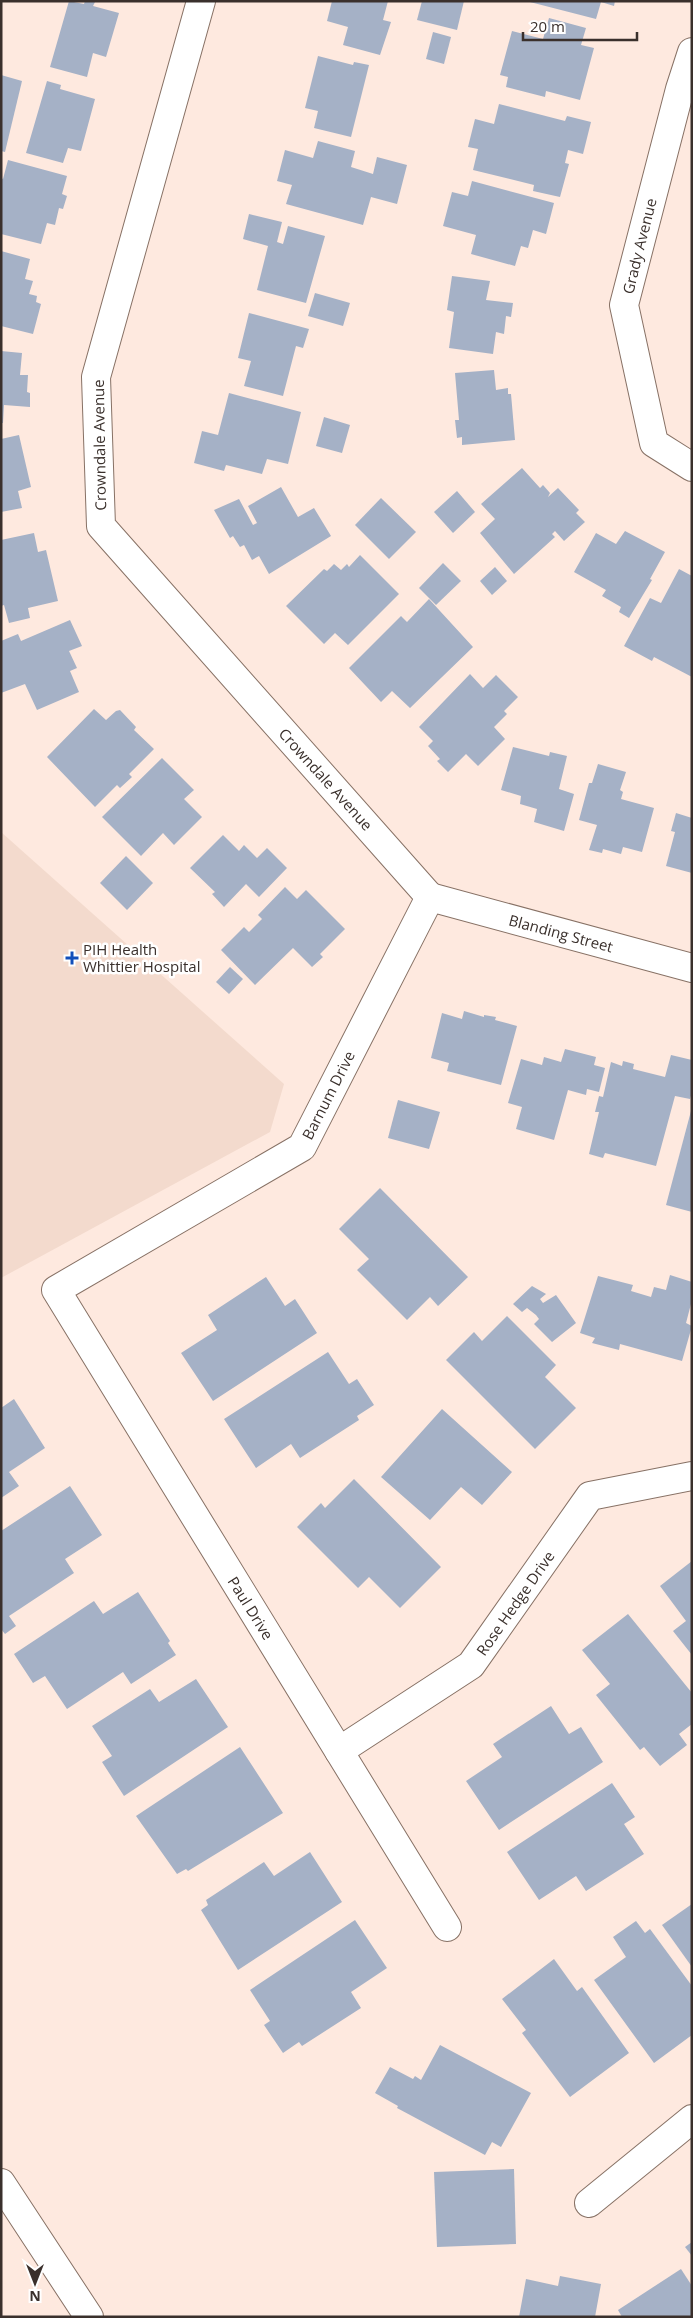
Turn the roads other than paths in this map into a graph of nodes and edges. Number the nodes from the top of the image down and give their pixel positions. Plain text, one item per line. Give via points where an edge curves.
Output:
1 (202, 1) edge
2 (692, 52) edge
3 (692, 467) edge
4 (430, 898) junction
5 (692, 968) edge
6 (56, 1290) joint
7 (692, 1476) edge
8 (339, 1751) junction
9 (446, 1927) dead end
10 (692, 2119) edge
11 (1, 2183) edge
12 (589, 2203) dead end
13 (89, 2317) edge

1 - 4 street, Crowndale Avenue via 96,377 101,526
2 - 3 street, Grady Avenue via 624,305 654,443
4 - 5 street, Blanding Street
4 - 6 street, Barnum Drive via 302,1147
6 - 8 street, Paul Drive
7 - 8 street, Rose Hedge Drive via 590,1496 471,1665
8 - 9 street, Paul Drive
10 - 12 street
11 - 13 street

